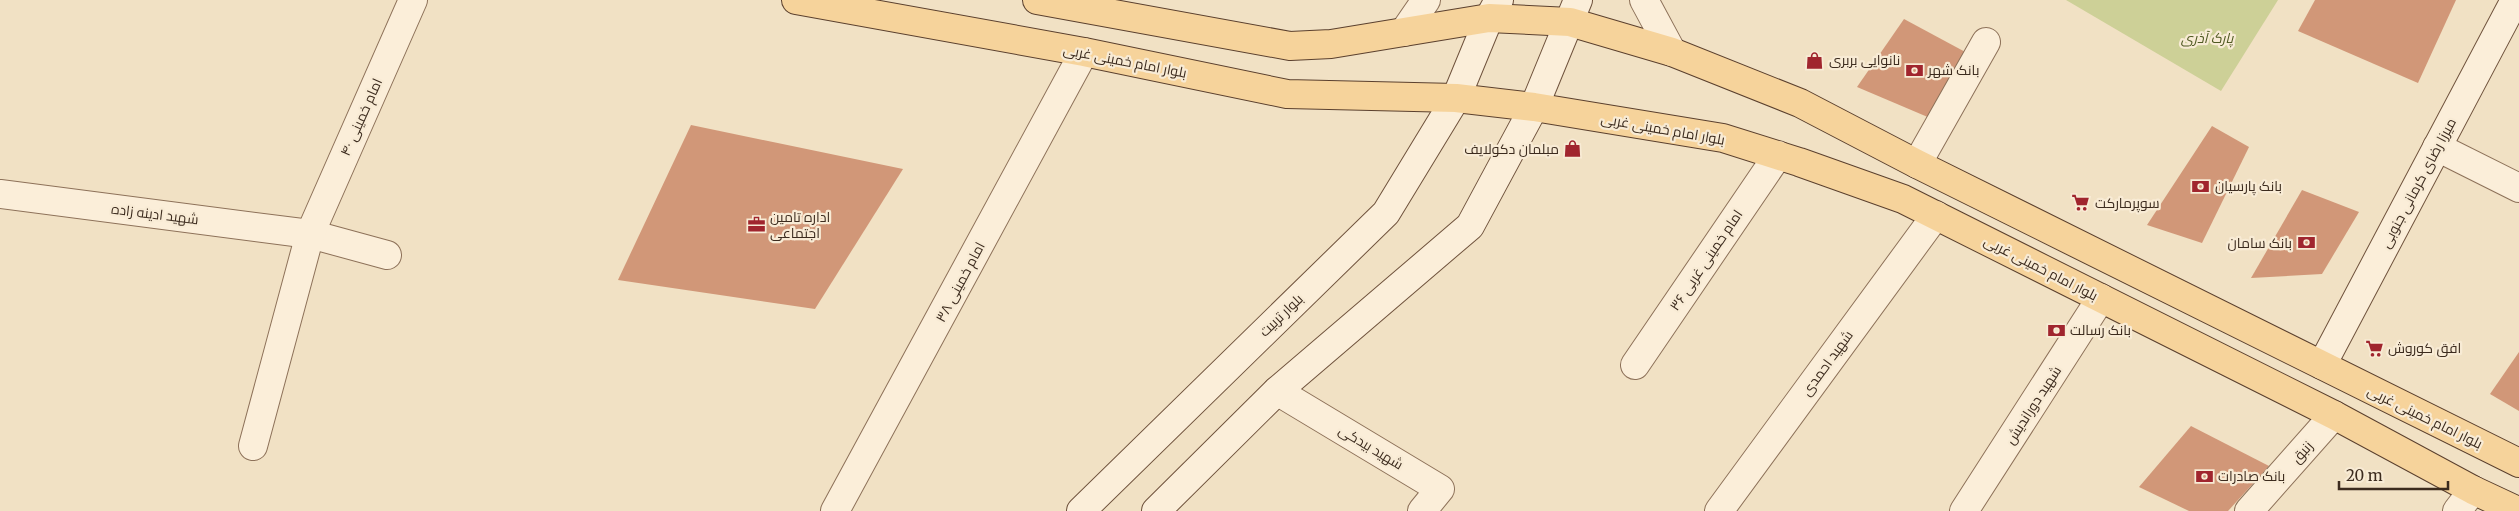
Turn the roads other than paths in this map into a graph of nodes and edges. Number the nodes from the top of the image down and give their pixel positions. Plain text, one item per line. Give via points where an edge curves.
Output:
1 (413, 0) edge
2 (796, 0) edge
3 (1037, 0) edge
4 (1426, 0) edge
5 (1644, 0) edge
6 (2515, 0) edge
7 (1494, 9) edge
8 (1574, 11) edge
9 (1404, 32) junction
10 (1986, 42) dead end
11 (1084, 52) junction
12 (1672, 52) junction
13 (1456, 98) junction
14 (1534, 108) junction
15 (2437, 147) junction
16 (1778, 155) junction
17 (1917, 164) junction
18 (2519, 188) edge
19 (0, 194) edge
20 (1936, 215) junction
21 (310, 234) junction
22 (387, 255) dead end
23 (2101, 298) junction
24 (1635, 365) dead end
25 (2322, 365) junction
26 (1277, 391) junction
27 (2334, 415) junction
28 (253, 446) dead end
29 (2519, 463) edge
30 (2473, 490) junction
31 (835, 511) edge
32 (1081, 511) edge
33 (1156, 511) edge
34 (1422, 511) edge
35 (1719, 511) edge
36 (1964, 511) edge
37 (2249, 511) edge
38 (2456, 511) edge
39 (2518, 511) edge

1 - 21 street, امام خمینی ۴۰
2 - 11 main road, بلوار امام خمینی غربی
3 - 9 main road via 1290,46 1331,44
4 - 9 street
5 - 12 street
6 - 15 street, میرزا رضای کرمانی جنوبی
7 - 8 main road, بلوار امام خمینی غربی
7 - 9 main road
7 - 13 street, بلوار تربیت
8 - 12 main road, بلوار امام خمینی غربی
8 - 14 street
10 - 17 street
11 - 13 main road, بلوار امام خمینی غربی via 1287,94
11 - 31 street, ۳۸ امام خمینی
12 - 17 main road, بلوار امام خمینی غربی via 1800,103
13 - 14 main road, بلوار امام خمینی غربی
13 - 32 street, بلوار تربیت via 1386,213
14 - 16 main road, بلوار امام خمینی غربی via 1723,138
14 - 26 street via 1470,226
15 - 18 street
15 - 25 street, میرزا رضای کرمانی جنوبی
16 - 20 main road, بلوار امام خمینی غربی via 1903,199
16 - 24 street, امام خمینی غربی ۳۶
17 - 25 main road, بلوار امام خمینی غربی
19 - 21 street, شهید ادینه زاده
20 - 23 main road, بلوار امام خمینی غربی
20 - 35 street, شهید احمدی
21 - 22 street, شهید ادینه زاده
21 - 28 street, امام خمینی ۴۰
23 - 27 main road, بلوار امام خمینی غربی
23 - 36 street, شهید دوراندیش
25 - 29 main road, بلوار امام خمینی غربی
26 - 33 street
26 - 34 street, شهید بیدکی via 1440,489
27 - 30 main road, بلوار امام خمینی غربی
27 - 37 street, زنبق
30 - 38 street
30 - 39 main road, بلوار امام خمینی غربی

